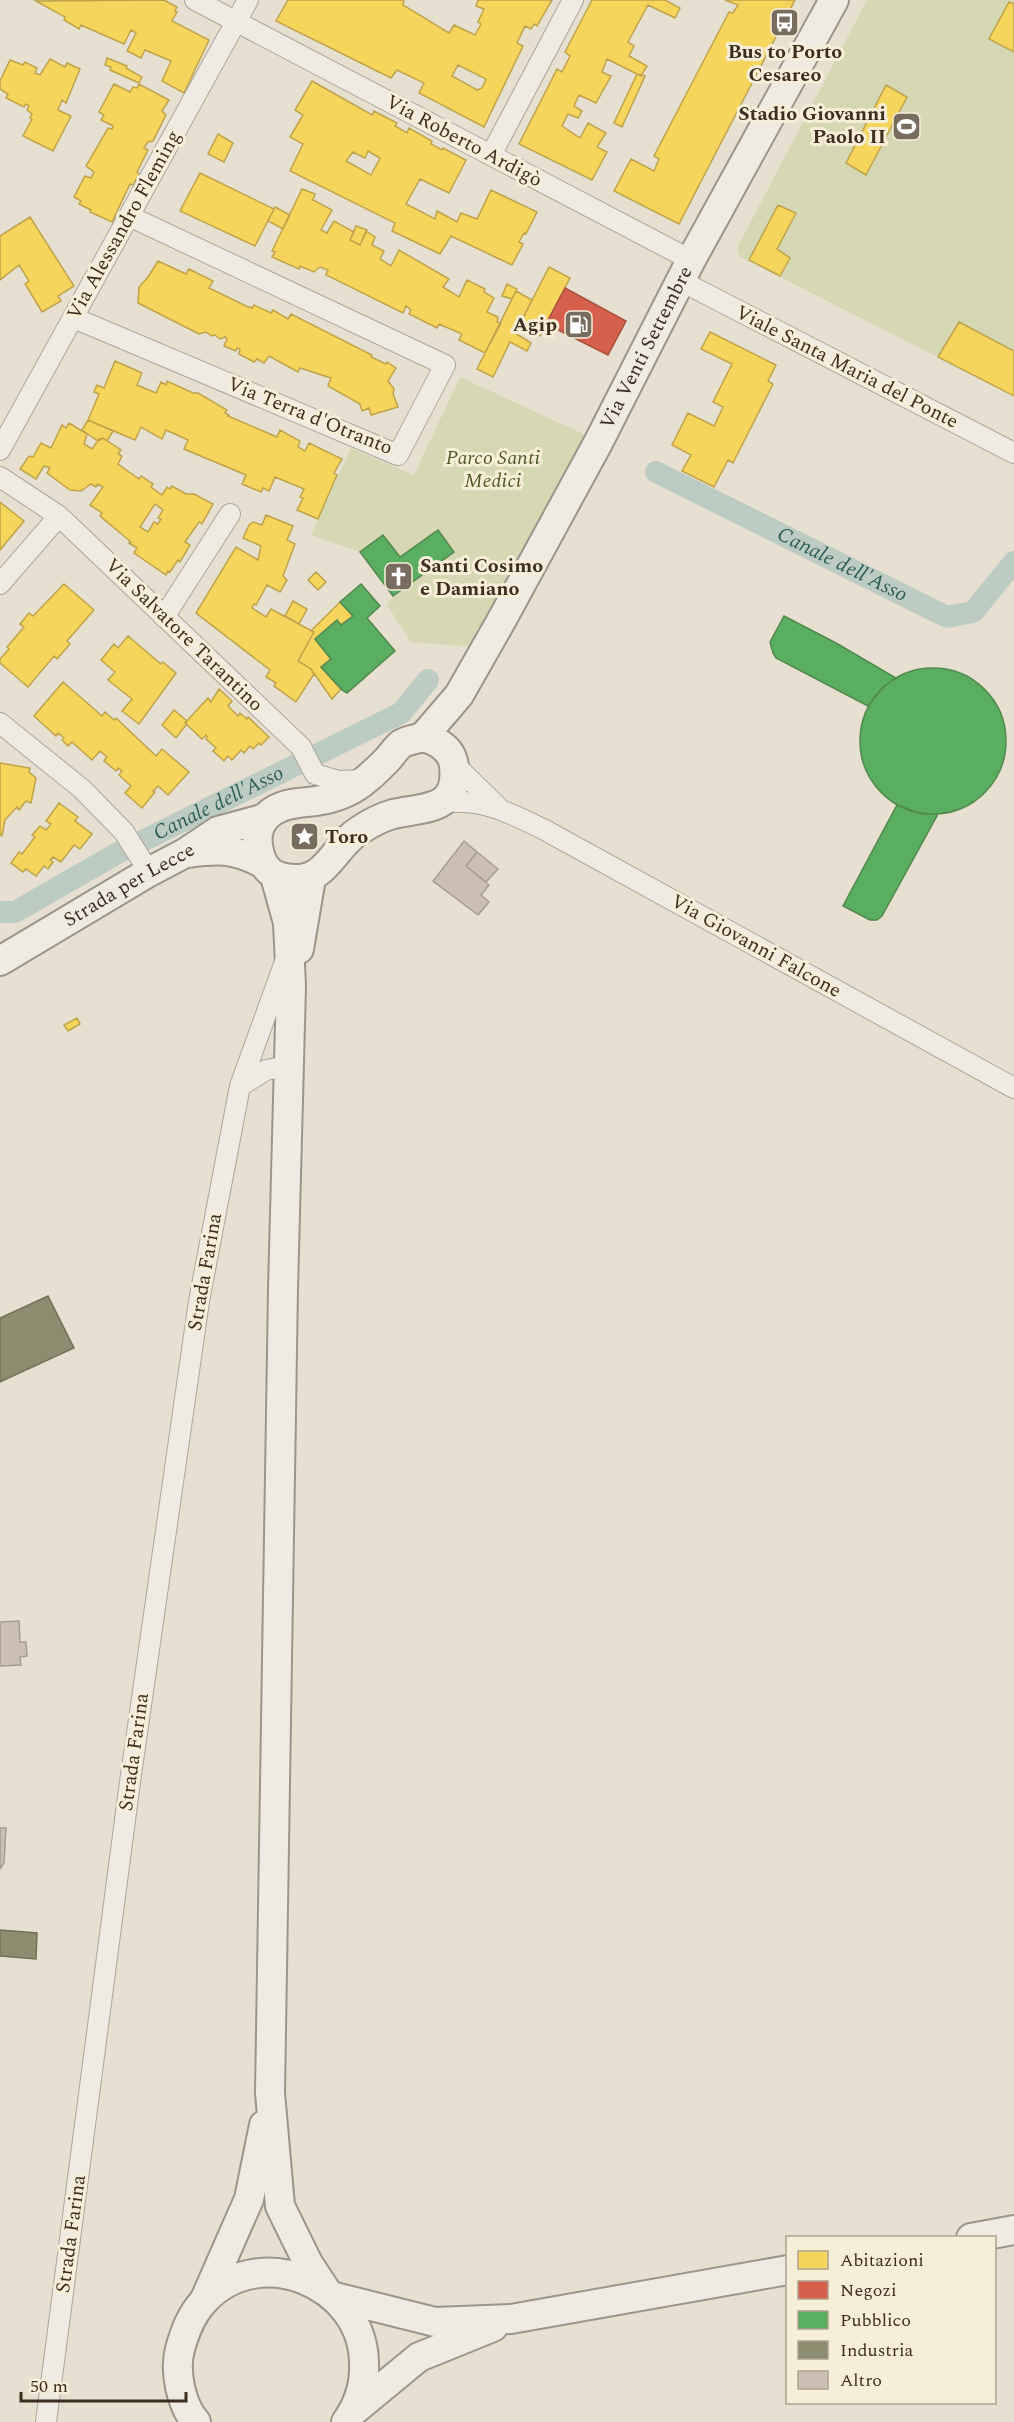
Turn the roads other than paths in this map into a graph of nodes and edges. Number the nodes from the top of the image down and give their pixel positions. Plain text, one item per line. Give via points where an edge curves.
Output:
1 (195, 0) edge
2 (248, 0) edge
3 (573, 0) edge
4 (834, 0) edge
5 (236, 22) junction
6 (491, 155) junction
7 (129, 216) junction
8 (686, 271) junction
9 (74, 318) junction
10 (0, 450) edge
11 (1014, 453) edge
12 (0, 477) edge
13 (230, 514) dead end
14 (59, 516) junction
15 (0, 584) edge
16 (164, 617) junction
17 (459, 695) junction
18 (0, 723) edge
19 (423, 737) junction
20 (452, 757) junction
21 (365, 780) junction
22 (444, 802) junction
23 (497, 806) junction
24 (262, 819) junction
25 (185, 853) junction
26 (145, 864) junction
27 (268, 870) junction
28 (311, 878) junction
29 (288, 953) junction
30 (0, 961) edge
31 (291, 986) junction
32 (288, 1066) junction
33 (240, 1086) junction
34 (1014, 1088) edge
35 (270, 2093) junction
36 (1014, 2230) edge
37 (982, 2236) edge
38 (786, 2270) edge
39 (330, 2293) junction
40 (204, 2300) junction
41 (511, 2319) junction
42 (351, 2416) edge
43 (46, 2422) edge
44 (196, 2422) edge

1 - 5 street, Via Roberto Ardigò
2 - 5 street, Via Alessandro Fleming
3 - 6 street
4 - 8 main road, Via Venti Settembre
5 - 6 street, Via Roberto Ardigò
5 - 7 street, Via Alessandro Fleming
6 - 8 street, Via Roberto Ardigò
7 - 9 street, Via Alessandro Fleming
7 - 9 street, Via Terra d'Otranto via 445,365 398,455
8 - 11 street, Viale Santa Maria del Ponte
8 - 17 main road, Via Venti Settembre via 598,443
9 - 10 street, Via Alessandro Fleming
12 - 14 street, Via Salvatore Tarantino
13 - 16 street
14 - 15 street
14 - 16 street, Via Salvatore Tarantino
16 - 21 street, Via Salvatore Tarantino via 301,747 315,774 339,782
17 - 19 main road, Via Venti Settembre
17 - 20 main road, Via Venti Settembre via 451,723
18 - 26 street via 82,789 124,832
19 - 20 main road via 436,741
19 - 21 main road, Strada per Lecce via 401,744
20 - 22 main road, Via Venti Settembre via 452,789
20 - 23 street, Via Giovanni Falcone
21 - 24 main road, Strada per Lecce via 349,792 277,808
22 - 23 street, Via Giovanni Falcone
22 - 28 main road via 432,808 390,815 359,830
23 - 34 street, Via Giovanni Falcone
24 - 25 main road, Strada per Lecce via 218,831
24 - 27 main road via 257,843
25 - 26 main road, Strada per Lecce
25 - 27 main road via 223,849 244,854
26 - 30 main road, Strada per Lecce
27 - 28 main road via 291,879
27 - 29 main road via 288,923
28 - 31 main road
29 - 31 main road
29 - 33 street, Strada Farina
31 - 32 main road
32 - 33 street via 266,1070
32 - 35 main road
33 - 43 street, Strada Farina via 197,1312 130,1782
35 - 39 main road via 280,2206 308,2262
35 - 40 main road via 249,2199
36 - 37 main road
38 - 41 main road
39 - 40 main road via 302,2277 276,2272 250,2275 225,2284
39 - 41 main road via 435,2322
39 - 42 main road via 354,2321 364,2350 364,2381
40 - 44 main road via 186,2326 177,2357 180,2389
41 - 42 main road via 419,2357

